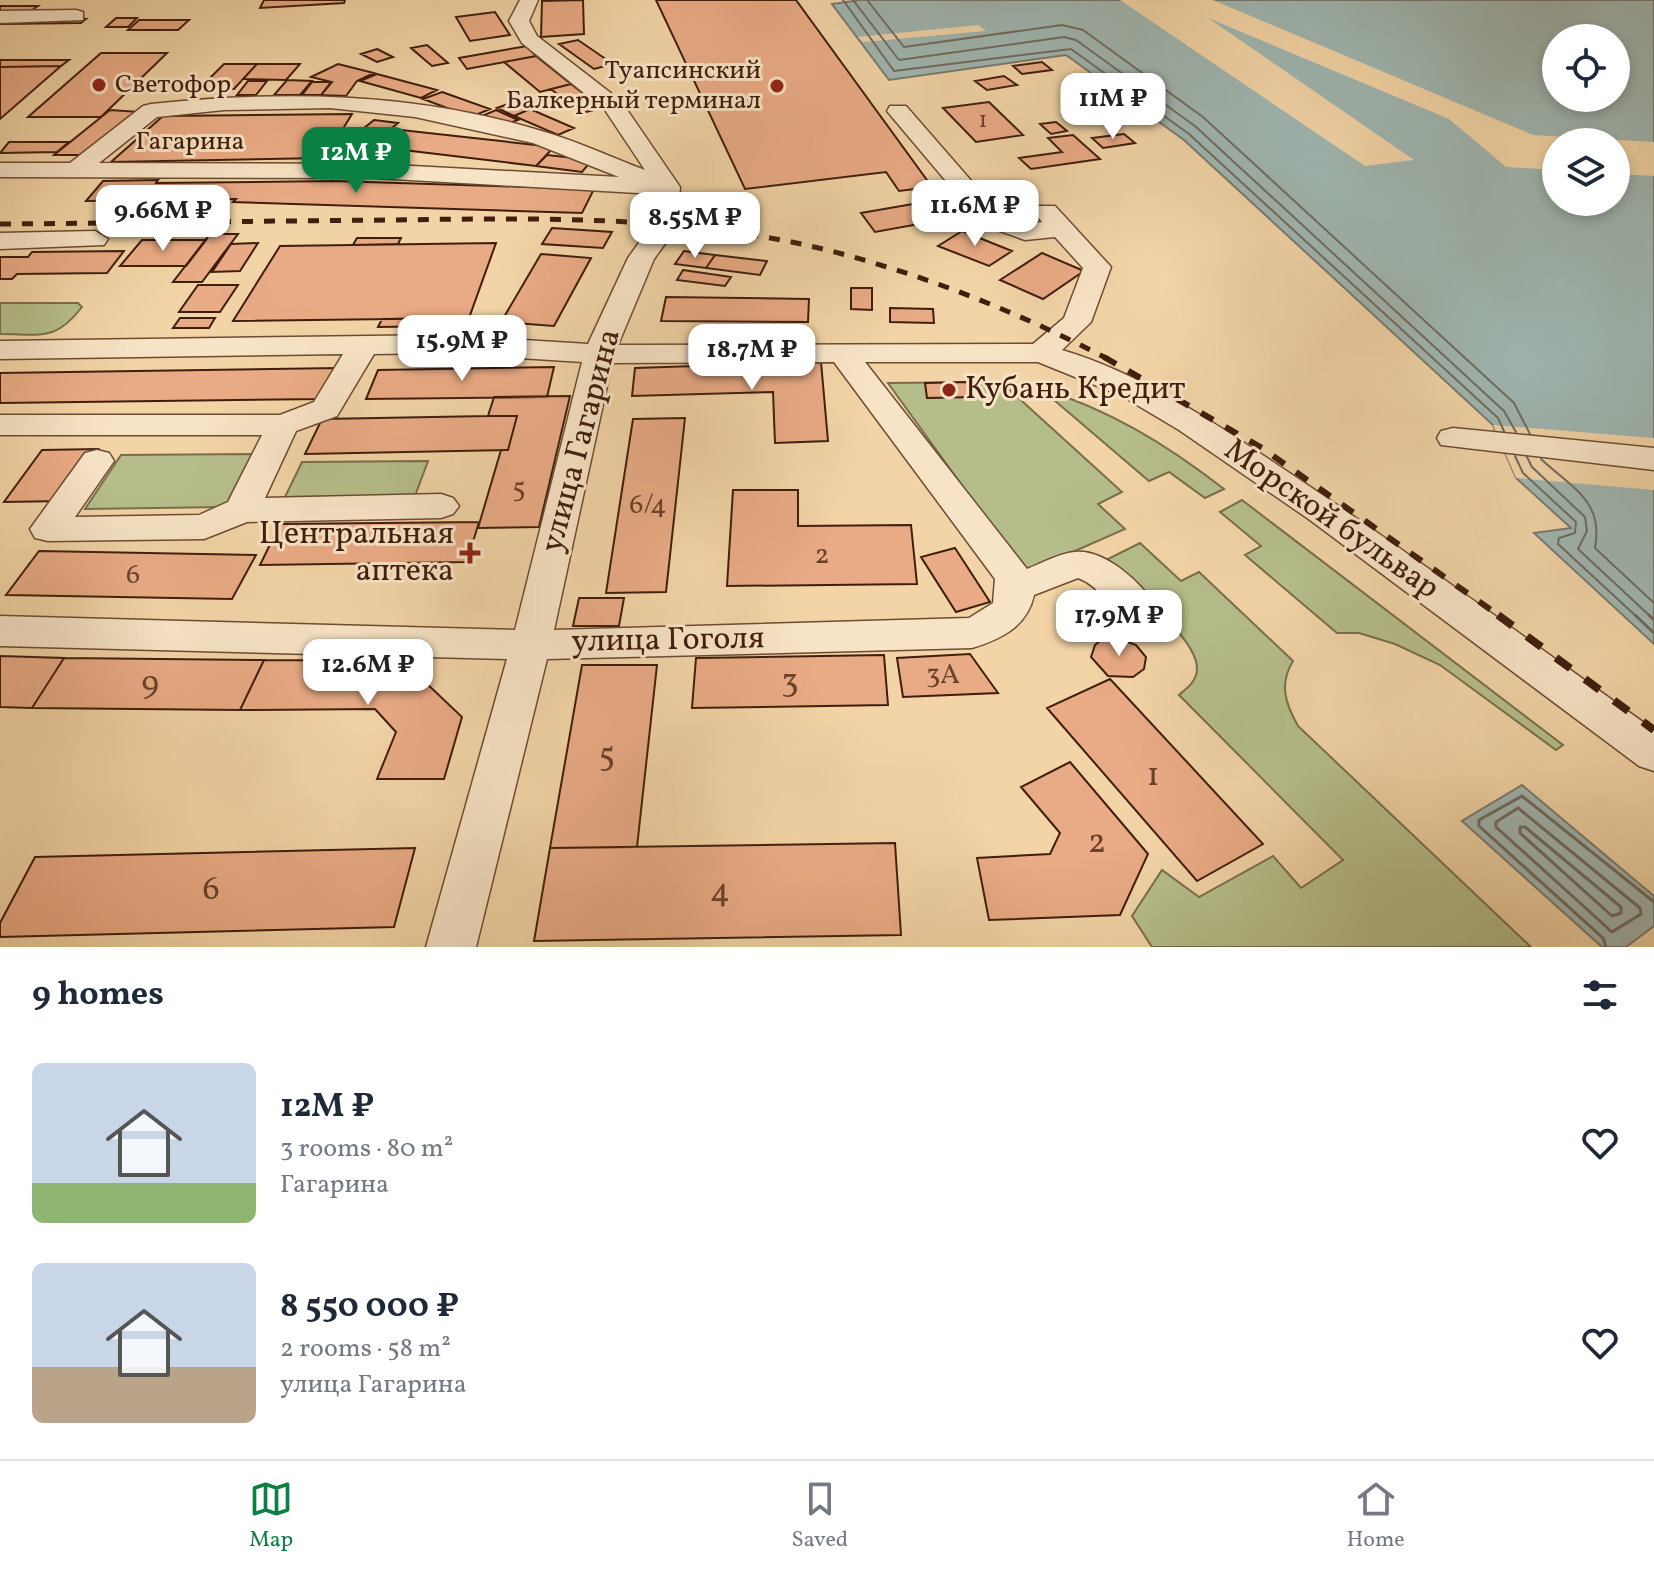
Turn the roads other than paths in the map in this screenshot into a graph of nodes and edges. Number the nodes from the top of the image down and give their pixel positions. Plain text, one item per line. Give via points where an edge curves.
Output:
1 (529, 0) edge
2 (76, 16) dead end
3 (0, 17) edge
4 (898, 111) dead end
5 (0, 170) edge
6 (76, 170) junction
7 (668, 187) junction
8 (95, 239) dead end
9 (0, 241) edge
10 (364, 345) junction
11 (0, 350) edge
12 (842, 353) junction
13 (1040, 353) junction
14 (599, 354) junction
15 (0, 425) edge
16 (283, 425) junction
17 (1453, 438) dead end
18 (1654, 459) edge
19 (97, 461) dead end
20 (441, 506) dead end
21 (242, 510) junction
22 (1017, 587) junction
23 (1137, 607) dead end
24 (0, 631) edge
25 (531, 645) junction
26 (1654, 753) edge
27 (451, 947) edge

1 - 7 street via 519,21 529,39 613,106
2 - 3 street
4 - 13 street via 992,220 1025,232 1053,218 1097,267 1077,322
5 - 6 street, Гагарина
6 - 7 street, Гагарина via 375,171
6 - 7 street via 151,111 330,101 415,110 540,138
7 - 14 street, улица Гагарина via 664,227 641,258
8 - 9 street
10 - 11 street, Морской бульвар
10 - 14 street, Морской бульвар via 445,344
10 - 16 street via 326,409
12 - 13 street, Морской бульвар
12 - 14 street, Морской бульвар
12 - 22 street via 1001,556
13 - 26 street, Морской бульвар via 1093,369 1174,412 1319,509
14 - 25 street, улица Гагарина
15 - 16 street
16 - 21 street
17 - 18 street
19 - 21 street via 48,529 204,527
20 - 21 street
22 - 23 street via 1077,564 1100,572
22 - 25 street, улица Гоголя via 1014,607 972,633
24 - 25 street, улица Гоголя
25 - 27 street, улица Гагарина

